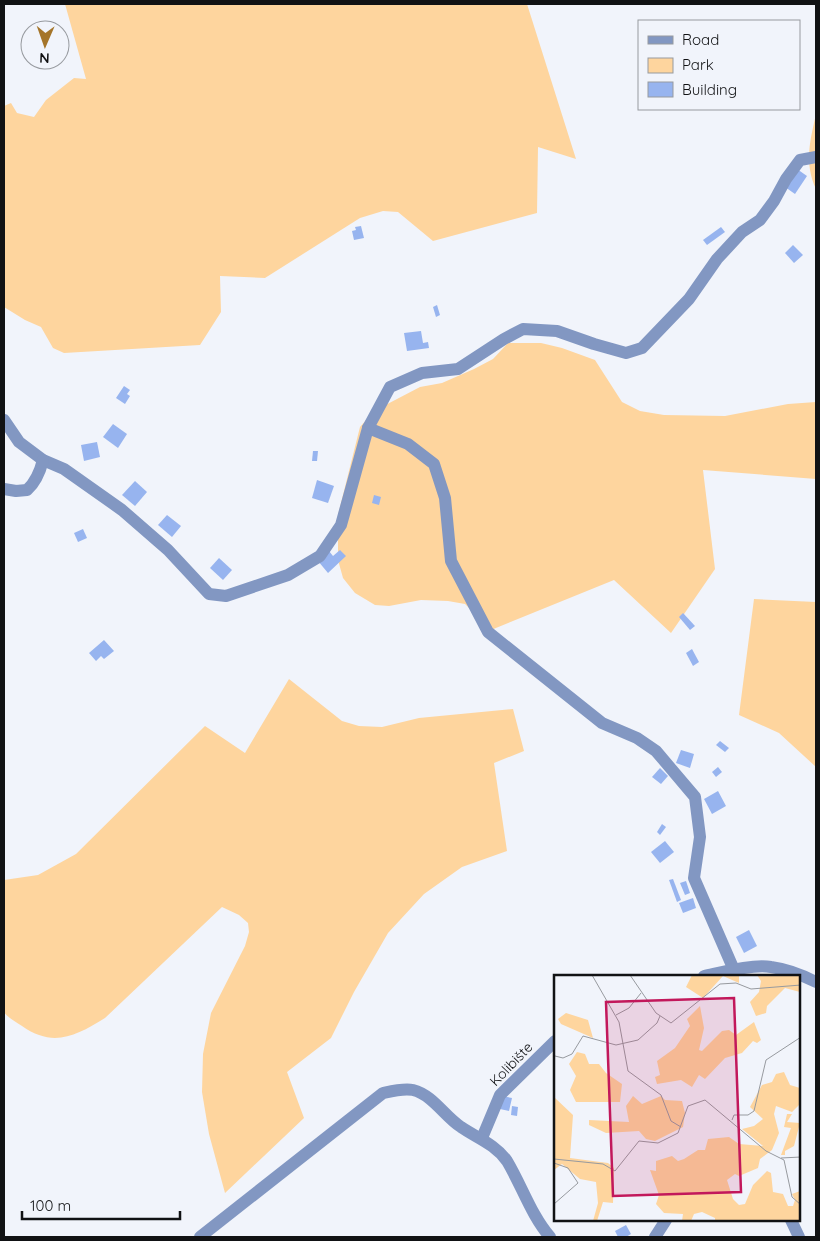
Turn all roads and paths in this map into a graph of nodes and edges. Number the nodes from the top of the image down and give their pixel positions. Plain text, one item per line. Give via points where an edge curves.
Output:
1 (816, 158) edge
2 (4, 420) edge
3 (368, 428) junction
4 (43, 460) junction
5 (4, 489) edge
6 (734, 973) edge
7 (714, 975) edge
8 (816, 982) edge
9 (554, 1042) edge
10 (482, 1138) junction
11 (665, 1221) edge
12 (791, 1221) edge
13 (200, 1237) edge
14 (550, 1237) edge
15 (655, 1237) edge
16 (799, 1237) edge

1 - 3 street via 800,160 760,220 742,232 717,259 689,299 642,348 626,353 557,331 524,329 504,338 458,370 422,373 390,387
2 - 4 street via 18,442
3 - 4 street via 341,525 320,556 288,575 226,596 209,594 168,550 122,510 64,469
3 - 6 street via 408,444 434,464 445,498 450,561 488,632 602,723 637,738 656,752 695,797 700,837 694,878
4 - 5 street via 41,470 27,490
6 - 7 street
6 - 8 street via 769,966 796,972
9 - 10 street, Kolibište via 500,1095
10 - 13 street via 461,1127 425,1096 413,1090 383,1093
10 - 14 street via 506,1160 540,1226
11 - 15 street
12 - 16 street

